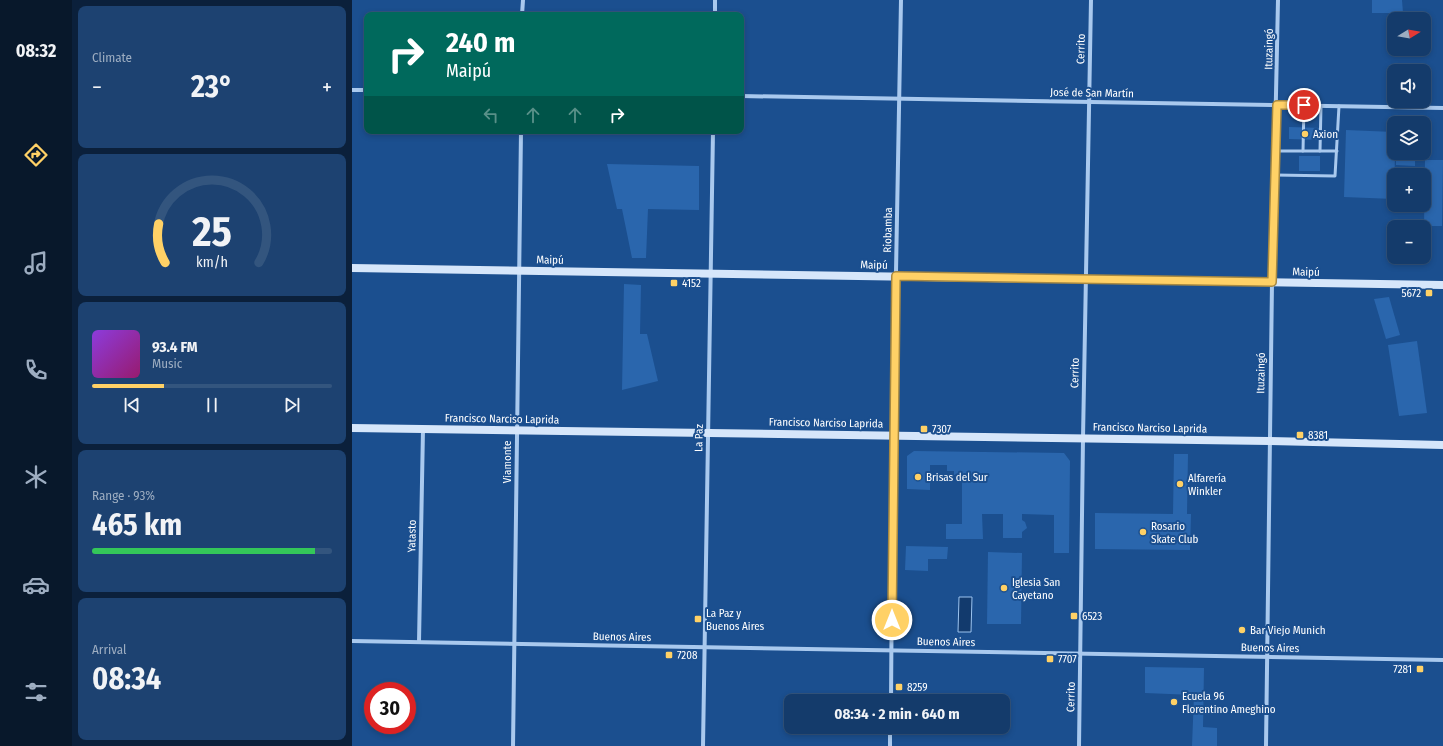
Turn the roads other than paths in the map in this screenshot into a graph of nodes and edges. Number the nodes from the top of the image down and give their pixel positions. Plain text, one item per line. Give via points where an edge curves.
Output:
1 (523, 0) edge
2 (715, 0) edge
3 (901, 0) edge
4 (1091, 0) edge
5 (1278, 0) edge
6 (522, 12) edge
7 (715, 12) edge
8 (352, 90) edge
9 (364, 90) edge
10 (744, 96) edge
11 (899, 99) junction
12 (1089, 102) junction
13 (1277, 105) junction
14 (1304, 105) junction
15 (1321, 106) junction
16 (1339, 106) junction
17 (1443, 108) edge
18 (520, 134) edge
19 (713, 134) edge
20 (1276, 151) junction
21 (1303, 151) junction
22 (1320, 151) junction
23 (1336, 151) junction
24 (1275, 174) junction
25 (352, 268) edge
26 (518, 270) junction
27 (711, 274) junction
28 (896, 276) junction
29 (1086, 279) junction
30 (1272, 282) junction
31 (1443, 285) edge
32 (352, 428) edge
33 (423, 429) junction
34 (516, 430) junction
35 (708, 433) junction
36 (893, 435) junction
37 (1083, 438) junction
38 (1269, 441) junction
39 (1443, 445) edge
40 (352, 641) edge
41 (419, 642) junction
42 (515, 644) junction
43 (705, 647) junction
44 (892, 650) junction
45 (1081, 654) junction
46 (1268, 657) junction
47 (1443, 660) edge
48 (891, 694) edge
49 (890, 734) edge
50 (513, 746) edge
51 (703, 746) edge
52 (890, 746) edge
53 (1079, 746) edge
54 (1266, 746) edge

1 - 6 street
2 - 7 street
3 - 11 street, Riobamba
4 - 12 street, Cerrito
5 - 13 street, Ituzaingó
8 - 9 street
10 - 11 street, José de San Martín
11 - 12 street, José de San Martín
11 - 28 street, Riobamba
12 - 13 street, José de San Martín
12 - 29 street, Cerrito
13 - 14 street, José de San Martín
13 - 20 street, Ituzaingó
14 - 15 street, José de San Martín
14 - 21 lane
15 - 16 street, José de San Martín
15 - 22 lane
16 - 17 street, José de San Martín
16 - 23 lane
18 - 26 street, Viamonte
19 - 27 street, La Paz
20 - 21 lane
20 - 24 street, Ituzaingó
21 - 22 lane
22 - 23 lane
23 - 24 lane via 1335,176
24 - 30 street, Ituzaingó
25 - 26 main road, Maipú
26 - 27 main road, Maipú
26 - 34 street, Viamonte
27 - 28 main road, Maipú
27 - 35 street, La Paz
28 - 29 main road, Maipú
28 - 36 street, Riobamba
29 - 30 main road, Maipú
29 - 37 street, Cerrito
30 - 31 main road, Maipú
30 - 38 street, Ituzaingó
32 - 33 main road, Francisco Narciso Laprida
33 - 34 main road, Francisco Narciso Laprida
33 - 41 street, Yatasto
34 - 35 main road, Francisco Narciso Laprida
34 - 42 street, Viamonte
35 - 36 main road, Francisco Narciso Laprida
35 - 43 street, La Paz
36 - 37 main road, Francisco Narciso Laprida
36 - 44 street, Riobamba
37 - 38 main road, Francisco Narciso Laprida
37 - 45 street, Cerrito
38 - 39 main road, Francisco Narciso Laprida
38 - 46 street, Ituzaingó
40 - 41 street, Buenos Aires
41 - 42 street, Buenos Aires
42 - 43 street, Buenos Aires
42 - 50 street, Viamonte
43 - 44 street, Buenos Aires
43 - 51 street, La Paz
44 - 45 street, Buenos Aires
44 - 48 street, Riobamba
45 - 46 street, Buenos Aires
45 - 53 street, Cerrito
46 - 47 street, Buenos Aires
46 - 54 street, Ituzaingó
49 - 52 street

